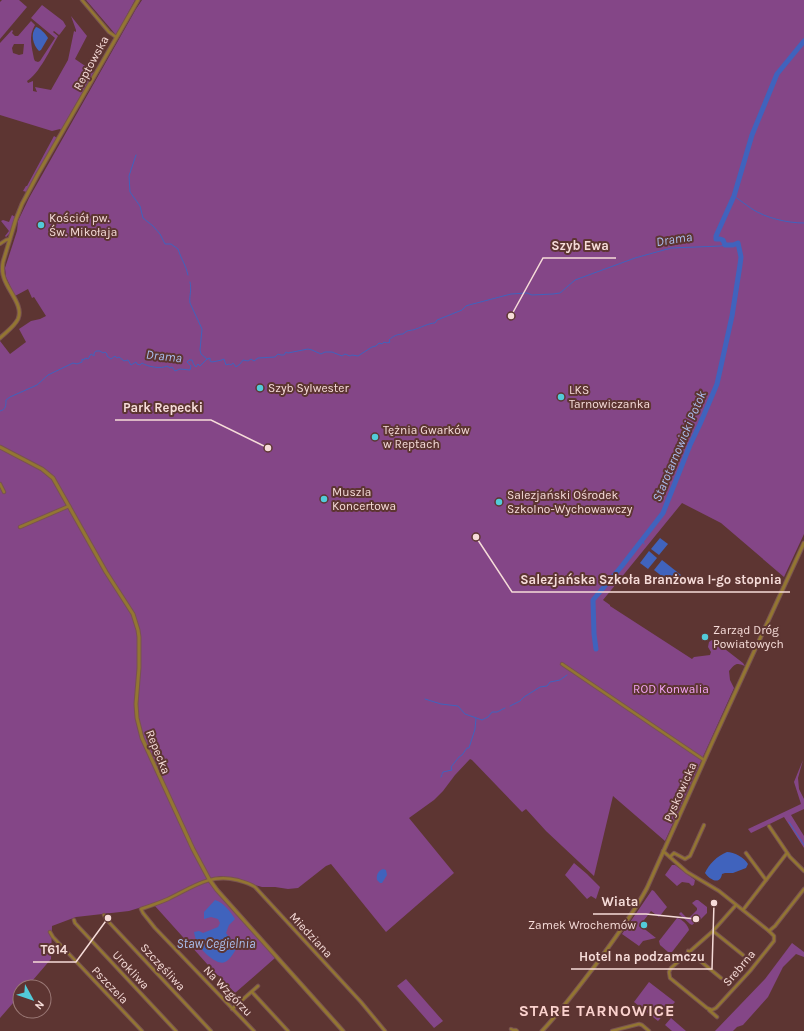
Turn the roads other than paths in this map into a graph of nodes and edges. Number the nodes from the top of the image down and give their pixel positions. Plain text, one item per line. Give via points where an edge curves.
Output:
1 (82, 0) edge
2 (138, 0) edge
3 (116, 37) junction
4 (11, 239) junction
5 (0, 244) edge
6 (0, 338) edge
7 (0, 447) edge
8 (0, 484) edge
9 (4, 492) dead end
10 (69, 506) junction
11 (20, 527) dead end
12 (804, 543) edge
13 (562, 664) dead end
14 (704, 760) junction
15 (704, 825) dead end
16 (769, 826) dead end
17 (664, 851) junction
18 (746, 853) dead end
19 (787, 853) junction
20 (670, 857) junction
21 (804, 871) edge
22 (209, 880) junction
23 (766, 880) junction
24 (804, 889) edge
25 (736, 905) junction
26 (142, 909) joint
27 (743, 910) junction
28 (104, 915) dead end
29 (74, 920) dead end
30 (712, 931) junction
31 (769, 931) junction
32 (50, 932) dead end
33 (688, 952) junction
34 (743, 955) dead end
35 (721, 978) dead end
36 (258, 986) dead end
37 (252, 992) junction
38 (707, 1008) junction
39 (232, 1009) junction
40 (716, 1017) dead end
41 (511, 1029) dead end
42 (142, 1031) edge
43 (176, 1031) edge
44 (211, 1031) edge
45 (254, 1031) edge
46 (288, 1031) edge
47 (343, 1031) edge
48 (385, 1031) edge
49 (518, 1031) edge
50 (542, 1031) edge
51 (612, 1031) edge
52 (649, 1031) edge

1 - 3 street
2 - 3 street, Reptowska
3 - 4 street, Reptowska via 20,208
4 - 5 street
4 - 6 street, Reptowska via 3,262 3,273 20,313 16,323
7 - 10 street, Repecka via 51,476
8 - 9 street
10 - 11 street
10 - 22 street, Repecka via 136,622 140,654 136,709 139,729
12 - 14 street, Pyskowicka
13 - 14 street
14 - 17 street, Pyskowicka
15 - 20 street via 690,856 685,859 674,853
16 - 19 street
17 - 20 street
17 - 50 street, Pyskowicka via 624,925 561,1010
18 - 23 street
19 - 21 street
19 - 23 street
20 - 25 street via 687,872 713,887
22 - 26 street, Miedziana
22 - 47 street, Repecka
22 - 48 street, Miedziana via 228,878 247,882 255,887
23 - 27 street
24 - 31 street
25 - 27 street
25 - 30 street
26 - 39 street, Na Wzgórzu via 155,928
27 - 31 street
28 - 44 street, Szczęśliwa
29 - 43 street, Urokliwa
30 - 33 street
30 - 34 street, Srebrna
31 - 38 street, Srebrna via 774,936 774,941 750,971 716,1008
32 - 42 street, Pszczela
33 - 35 street, Srebrna
33 - 38 street via 671,968 670,978
36 - 37 street
37 - 39 street
37 - 46 street
38 - 40 street
39 - 45 street, Na Wzgórzu
41 - 49 street
51 - 52 street via 638,1024

